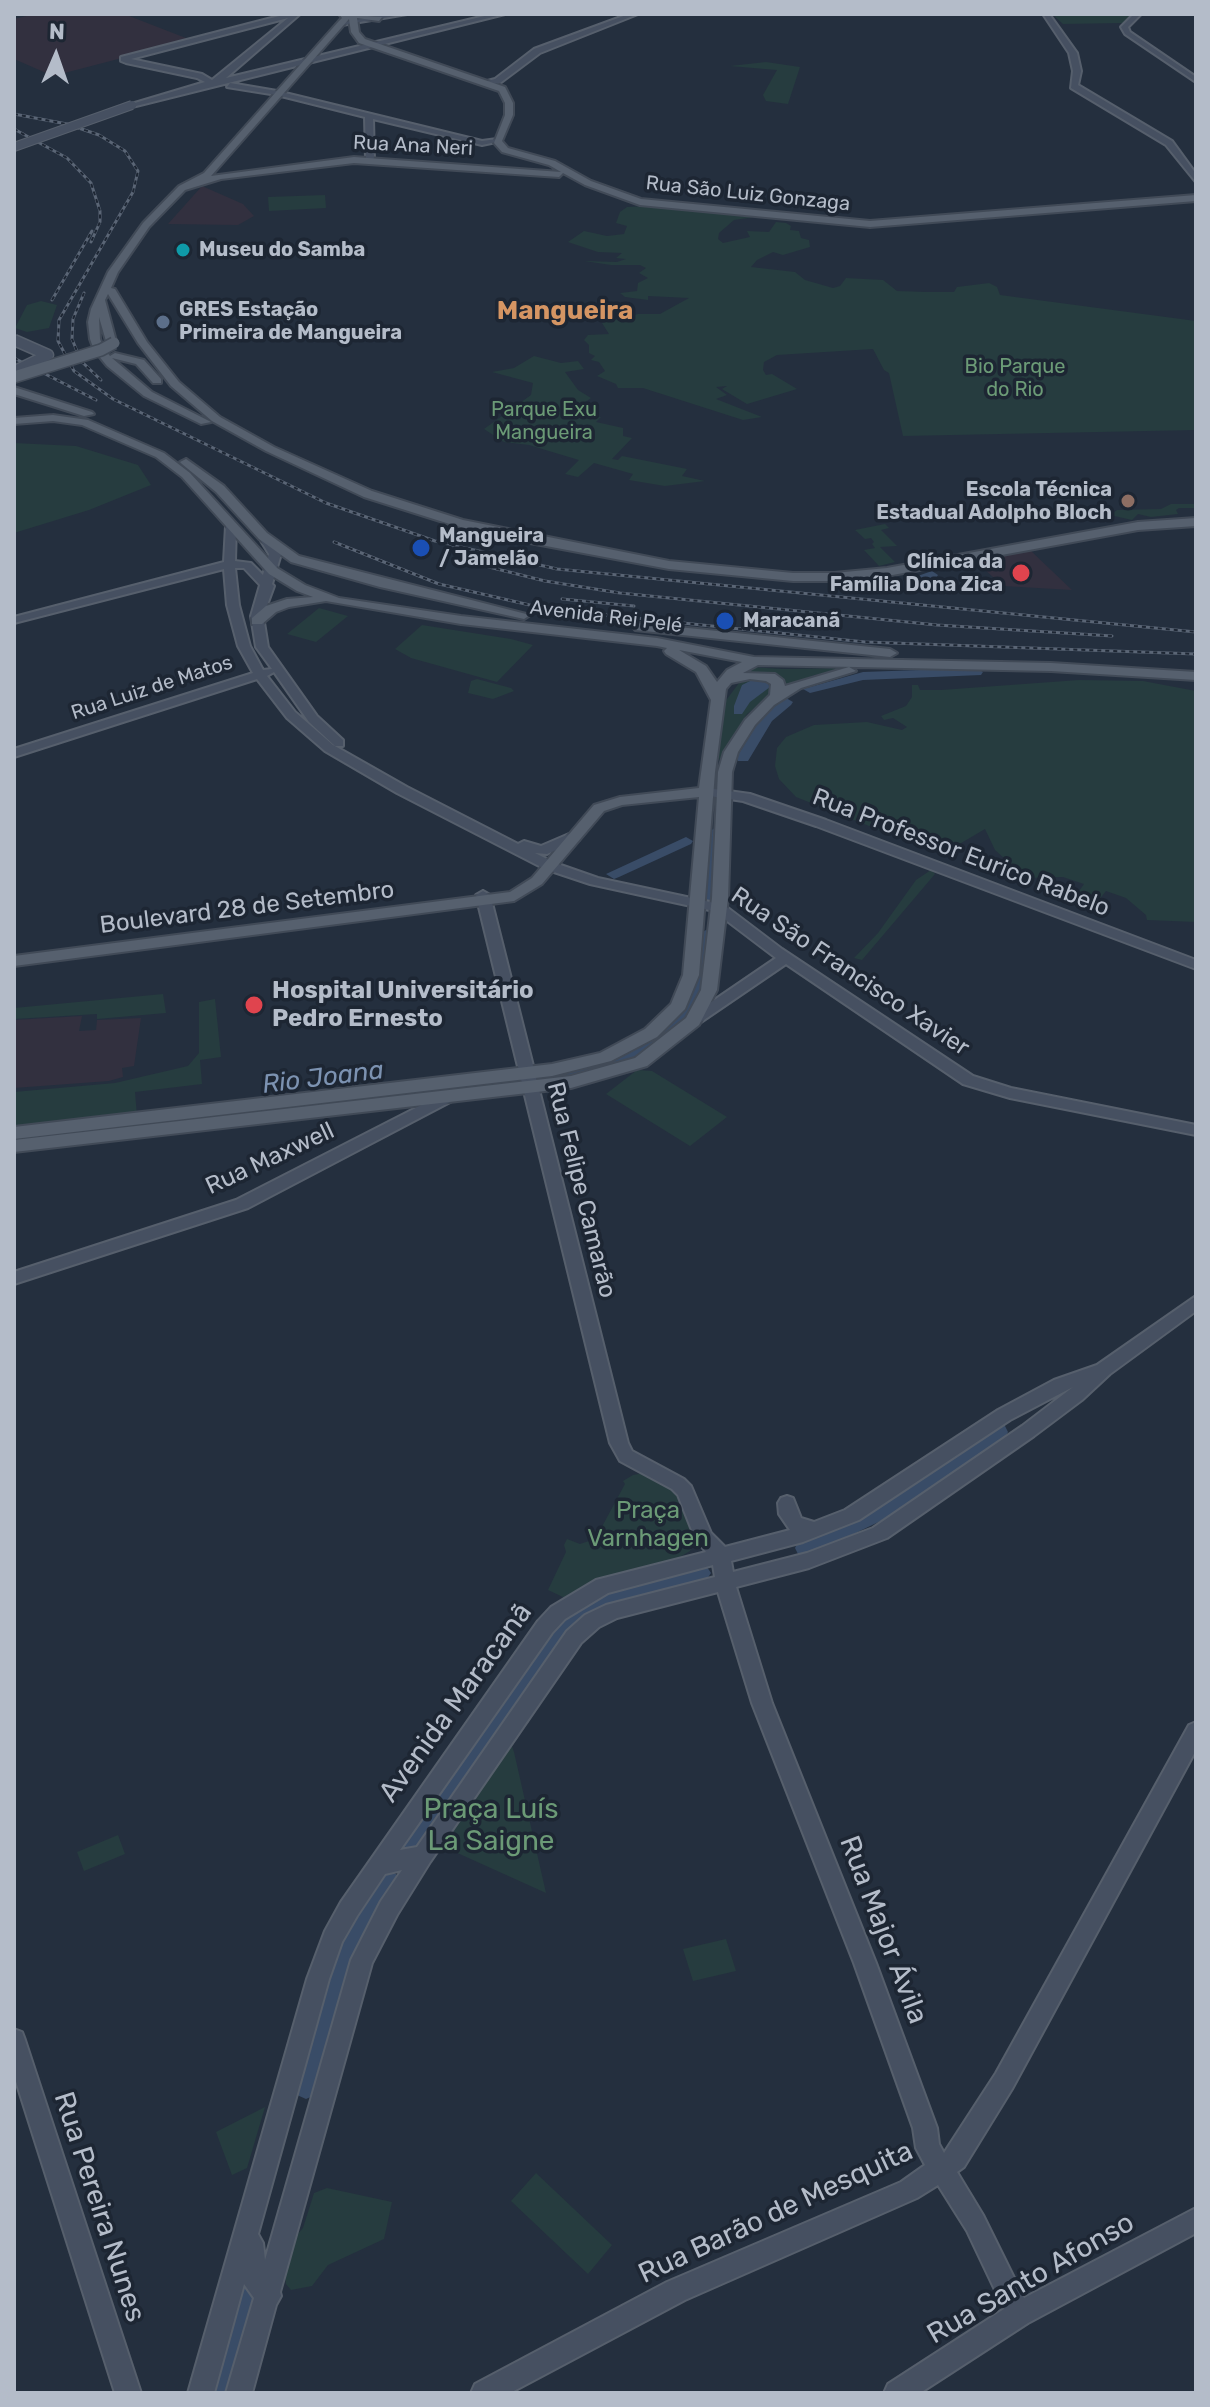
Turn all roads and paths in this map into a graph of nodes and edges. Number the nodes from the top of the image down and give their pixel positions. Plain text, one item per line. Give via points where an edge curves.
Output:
1 (296, 14) edge
2 (404, 14) edge
3 (502, 14) edge
4 (635, 14) edge
5 (1046, 14) edge
6 (1138, 14) edge
7 (353, 17) edge
8 (343, 18) edge
9 (379, 19) joint
10 (370, 45) junction
11 (315, 52) junction
12 (328, 54) junction
13 (307, 60) junction
14 (267, 69) junction
15 (230, 73) junction
16 (1196, 80) edge
17 (211, 85) junction
18 (499, 85) junction
19 (277, 93) junction
20 (369, 115) junction
21 (497, 141) junction
22 (14, 147) edge
23 (370, 160) junction
24 (217, 163) junction
25 (559, 171) junction
26 (247, 173) junction
27 (577, 177) joint
28 (1196, 180) edge
29 (1196, 198) edge
30 (149, 228) junction
31 (111, 291) junction
32 (100, 299) junction
33 (14, 340) edge
34 (81, 355) junction
35 (154, 358) junction
36 (14, 374) edge
37 (20, 392) edge
38 (197, 418) junction
39 (14, 424) edge
40 (226, 429) junction
41 (1196, 519) edge
42 (231, 526) junction
43 (263, 536) junction
44 (230, 564) junction
45 (330, 571) junction
46 (268, 578) junction
47 (380, 583) junction
48 (232, 586) junction
49 (301, 588) junction
50 (344, 602) junction
51 (14, 620) edge
52 (257, 621) junction
53 (662, 649) dead end
54 (893, 654) junction
55 (1065, 659) junction
56 (756, 661) junction
57 (936, 666) junction
58 (1196, 666) edge
59 (1051, 667) junction
60 (276, 669) junction
61 (259, 674) junction
62 (1196, 676) edge
63 (777, 697) junction
64 (716, 698) junction
65 (14, 753) edge
66 (708, 772) junction
67 (707, 792) junction
68 (725, 793) junction
69 (672, 798) junction
70 (574, 837) junction
71 (550, 866) junction
72 (484, 898) junction
73 (699, 903) junction
74 (719, 908) junction
75 (14, 953) edge
76 (785, 958) junction
77 (14, 961) edge
78 (1196, 965) edge
79 (693, 1021) junction
80 (529, 1080) junction
81 (447, 1097) junction
82 (1196, 1130) edge
83 (14, 1133) edge
84 (72, 1133) junction
85 (44, 1136) junction
86 (14, 1146) edge
87 (14, 1278) edge
88 (1196, 1302) edge
89 (1104, 1369) junction
90 (787, 1503) dead end
91 (809, 1532) junction
92 (720, 1554) junction
93 (809, 1560) junction
94 (725, 1582) junction
95 (1196, 1731) edge
96 (401, 1861) junction
97 (14, 2040) edge
98 (939, 2169) junction
99 (1196, 2220) edge
100 (250, 2229) junction
101 (269, 2296) junction
102 (1019, 2314) junction
103 (128, 2393) edge
104 (201, 2393) edge
105 (239, 2393) edge
106 (484, 2393) edge
107 (897, 2393) edge

1 - 15 street
1 - 17 street via 124,59 199,76
2 - 9 street
3 - 10 street
4 - 18 street via 537,51
5 - 28 street via 1073,53 1074,86 1169,143
6 - 16 street via 1124,27 1127,33
7 - 8 street
7 - 9 main road
7 - 10 main road via 359,39
8 - 11 main road
10 - 12 street
10 - 18 main road
11 - 12 main road
11 - 13 main road
12 - 13 street
13 - 14 street
13 - 19 main road
14 - 15 street
14 - 17 street
15 - 17 street
17 - 19 street
17 - 22 street, bridge via 132,105
18 - 21 main road via 509,115
19 - 20 street
19 - 24 main road
20 - 21 street via 482,143
20 - 23 street
21 - 25 main road via 511,153
23 - 25 main road, Rua Ana Neri
23 - 26 main road, Rua Ana Neri
24 - 26 main road via 219,171
24 - 30 main road via 182,188
25 - 27 main road, Rua Ana Neri
26 - 30 main road, Rua Ana Neri via 193,186
27 - 29 main road, Rua São Luiz Gonzaga via 652,204 870,224
30 - 31 main road
30 - 32 main road via 113,272
31 - 34 main road, bridge via 110,311 121,330 119,338
31 - 35 main road
32 - 34 main road, bridge via 111,341
32 - 38 main road via 93,322 99,350 148,394
33 - 36 street, bridge via 48,355
34 - 35 main road, bridge
34 - 36 main road, bridge
34 - 38 main road, bridge via 129,358
35 - 40 main road via 191,401
37 - 39 main road via 39,408
37 - 43 main road via 118,426 187,463 220,489
38 - 40 main road
39 - 42 main road via 76,432 164,458
40 - 41 main road via 349,487 460,523 613,556 793,577 870,574
42 - 44 street, Rua São Francisco Xavier
42 - 46 main road, Avenida Rei Pelé
43 - 45 main road, Avenida Rei Pelé via 291,558
43 - 46 street via 275,554
44 - 46 street via 245,565
44 - 48 street, Rua São Francisco Xavier
44 - 51 street
45 - 47 main road, Avenida Rei Pelé
45 - 49 main road via 335,579 329,586
46 - 48 street via 244,579
46 - 49 main road, Avenida Rei Pelé
46 - 52 street
47 - 50 main road via 343,588
47 - 54 main road, Avenida Rei Pelé via 511,613
48 - 61 street, Rua São Francisco Xavier via 239,630
49 - 50 main road, Avenida Rei Pelé
50 - 52 main road via 287,603
50 - 56 main road, Avenida Rei Pelé via 657,642
52 - 60 street via 262,647
53 - 64 main road via 699,666
54 - 55 main road, Avenida Rei Pelé
54 - 56 main road via 781,652
55 - 58 main road, Avenida Rei Pelé
55 - 59 main road
56 - 57 main road, Avenida Rei Pelé
56 - 64 main road via 727,677
57 - 59 main road, Avenida Rei Pelé
57 - 63 main road via 831,674
59 - 62 main road, Avenida Rei Pelé
60 - 61 street, Rua Luiz de Matos
60 - 70 street via 313,719 355,754 527,847 542,851
61 - 65 street, Rua Luiz de Matos
61 - 71 street, Rua São Francisco Xavier via 291,715 329,748
63 - 64 main road via 775,680 756,675 733,682
63 - 68 main road via 759,712 731,752
64 - 66 main road
66 - 67 main road
66 - 69 main road via 697,785
67 - 68 street, Rua Professor Eurico Rabelo
67 - 69 main road
67 - 73 main road
68 - 74 main road
68 - 78 street, Rua Professor Eurico Rabelo via 821,823
69 - 70 main road via 610,803 590,816
70 - 71 main road
71 - 72 main road via 514,896
71 - 73 street, Rua São Francisco Xavier
72 - 75 main road, Boulevard 28 de Setembro
72 - 77 main road, Boulevard 28 de Setembro
72 - 80 street, Rua Felipe Camarão
73 - 74 street, Rua São Francisco Xavier
73 - 80 main road via 691,975 670,1017 605,1057
74 - 76 street, Rua São Francisco Xavier
74 - 79 main road via 714,971
76 - 79 street
76 - 82 street, Rua São Francisco Xavier via 968,1080
79 - 80 main road via 641,1062 593,1078
80 - 81 main road
80 - 84 main road
80 - 92 street, Rua Felipe Camarão via 619,1443 626,1456 663,1473 685,1491 704,1538
81 - 84 main road
81 - 87 street, Rua Maxwell via 242,1204
83 - 85 main road
84 - 85 main road
85 - 86 main road
88 - 89 street, Avenida Maracanã
89 - 91 street, Avenida Maracanã via 1025,1403 874,1502
89 - 93 street, Avenida Maracanã via 1028,1431 880,1533
90 - 91 street via 795,1524
91 - 92 street, Avenida Maracanã
91 - 93 street via 792,1546
92 - 94 street, Rua Major Ávila
92 - 96 street, Avenida Maracanã via 613,1582 558,1613 473,1727
93 - 94 street, Avenida Maracanã
94 - 96 street, Avenida Maracanã via 592,1621 574,1637
94 - 98 street, Rua Major Ávila via 762,1703
95 - 98 street, Rua Barão de Mesquita via 1004,2081 956,2159
96 - 100 street, Avenida Maracanã via 349,1909 326,1956
96 - 101 street, Avenida Maracanã via 389,1908 362,1960
97 - 103 street, Rua Pereira Nunes
98 - 102 street, Rua Major Ávila via 975,2223
98 - 106 street, Rua Barão de Mesquita via 909,2190 676,2291
99 - 102 street, Rua Santo Afonso
100 - 101 street via 255,2282
100 - 104 street, Avenida Maracanã
101 - 105 street, Avenida Maracanã
102 - 107 street, Rua Santo Afonso

